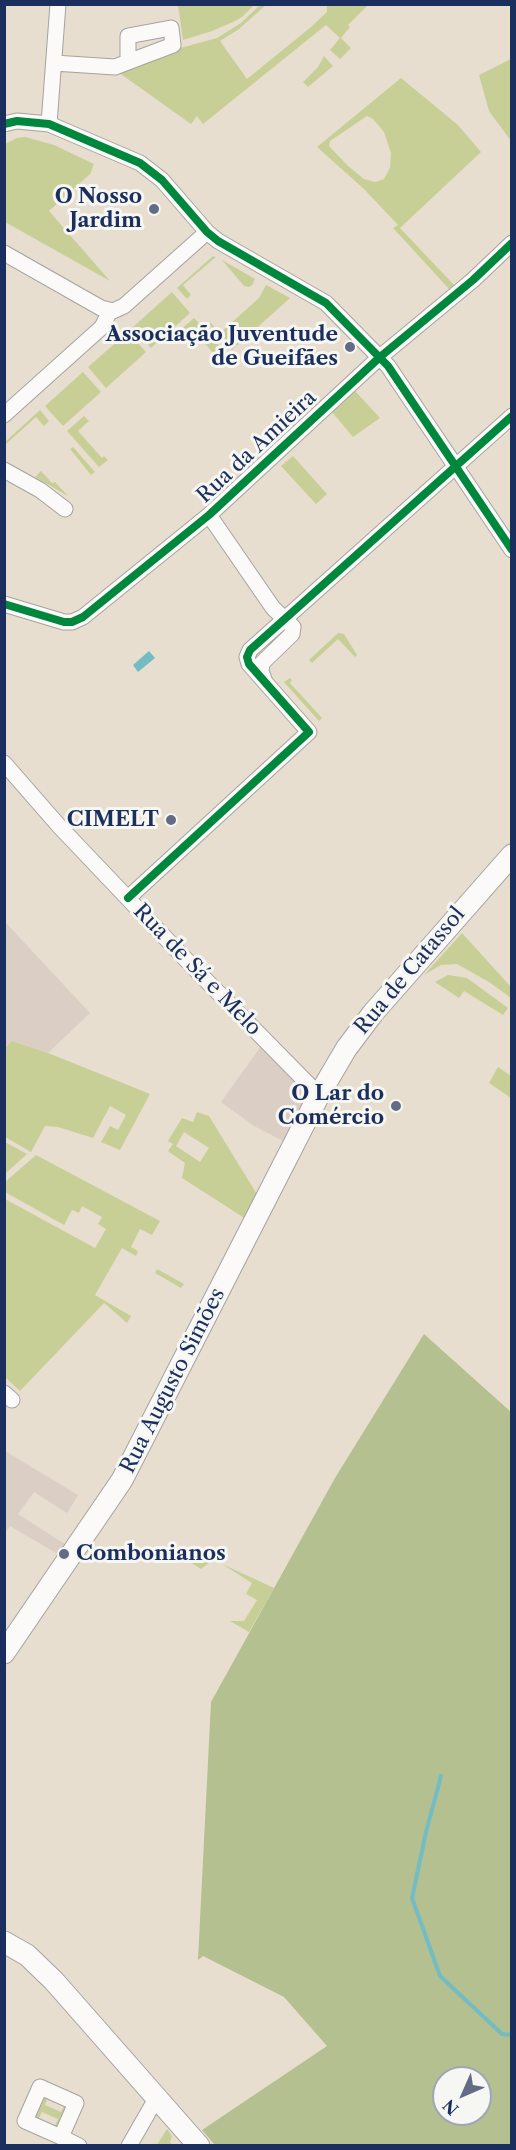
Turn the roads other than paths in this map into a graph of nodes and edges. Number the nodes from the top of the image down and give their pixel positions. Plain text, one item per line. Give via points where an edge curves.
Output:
1 (58, 4) edge
2 (129, 62) dead end
3 (54, 63) junction
4 (4, 124) edge
5 (49, 124) junction
6 (207, 232) junction
7 (512, 243) edge
8 (4, 253) edge
9 (110, 311) junction
10 (380, 357) junction
11 (4, 414) edge
12 (512, 416) edge
13 (455, 467) junction
14 (4, 470) edge
15 (65, 509) dead end
16 (209, 516) junction
17 (512, 550) edge
18 (4, 604) edge
19 (285, 618) junction
20 (7, 772) edge
21 (512, 855) edge
22 (128, 898) junction
23 (319, 1095) junction
24 (4, 1653) edge
25 (4, 1942) edge
26 (157, 2097) junction
27 (61, 2137) dead end
28 (79, 2145) edge
29 (129, 2145) edge
30 (199, 2145) edge

1 - 3 street
2 - 3 street via 115,67
3 - 5 street
4 - 5 street
5 - 6 street via 147,168
6 - 9 street via 124,306
6 - 10 street via 321,299
7 - 10 street, Rua da Amieira
8 - 9 street
9 - 11 street via 96,333
10 - 13 street
10 - 16 street, Rua da Amieira
12 - 13 street
13 - 17 street
13 - 19 street
14 - 15 street
16 - 18 street, Rua da Amieira via 76,621 64,622
16 - 19 street via 273,608
19 - 22 street via 248,653 249,664 309,732
20 - 22 street, Rua de Sá e Melo
21 - 23 main road, Rua de Catassol via 373,1013
22 - 23 street, Rua de Sá e Melo
23 - 24 main road, Rua Augusto Simões via 134,1458 105,1507
25 - 26 main road via 31,1958 54,1981
26 - 29 street
26 - 30 main road
27 - 28 street

